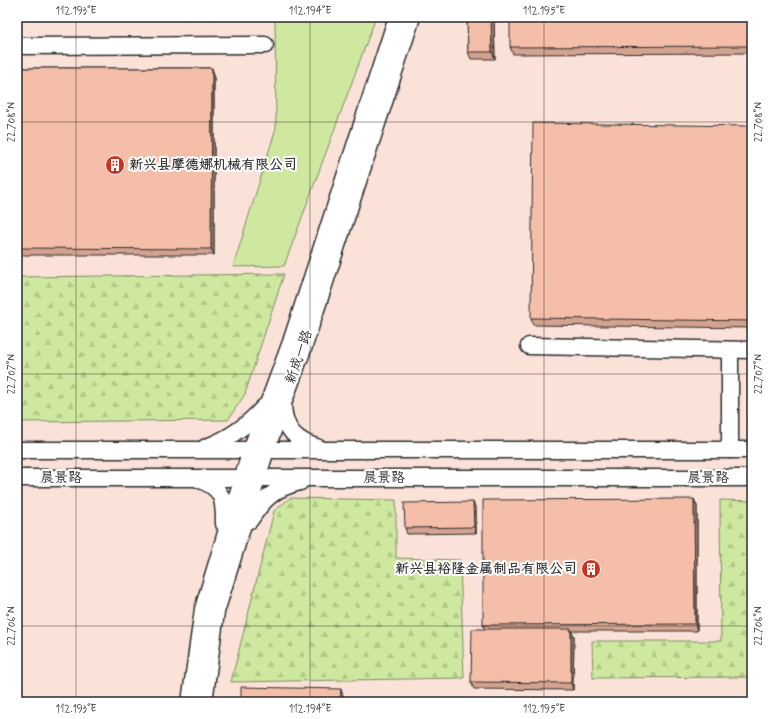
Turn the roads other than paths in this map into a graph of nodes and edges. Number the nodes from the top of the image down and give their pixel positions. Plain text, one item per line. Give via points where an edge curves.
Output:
1 (397, 17) edge
2 (412, 17) edge
3 (265, 45) dead end
4 (17, 46) edge
5 (529, 346) dead end
6 (730, 350) junction
7 (752, 350) edge
8 (276, 402) junction
9 (17, 450) edge
10 (188, 450) junction
11 (258, 450) junction
12 (326, 450) junction
13 (730, 450) junction
14 (752, 450) edge
15 (17, 478) edge
16 (195, 478) junction
17 (250, 478) junction
18 (317, 478) junction
19 (752, 478) edge
20 (232, 539) junction
21 (190, 702) edge
22 (204, 702) edge

1 - 8 street, 新成一路 via 291,342
2 - 8 street, 新成一路 via 304,346
3 - 4 street
5 - 6 street
6 - 7 street
6 - 13 street
8 - 10 street via 219,443
8 - 11 street, 新成一路
8 - 12 street via 294,435 307,444
9 - 10 street, 晨景路
10 - 11 street, 晨景路
11 - 12 street, 晨景路
11 - 17 street, 新成一路
12 - 13 street, 晨景路
13 - 14 street, 晨景路
15 - 16 street, 晨景路
16 - 17 street, 晨景路
16 - 20 street via 219,491
17 - 18 street, 晨景路
17 - 20 street, 新成一路
18 - 19 street, 晨景路
18 - 20 street via 277,490 263,501
20 - 21 street, 新成一路 via 203,609
20 - 22 street, 新成一路 via 216,612

